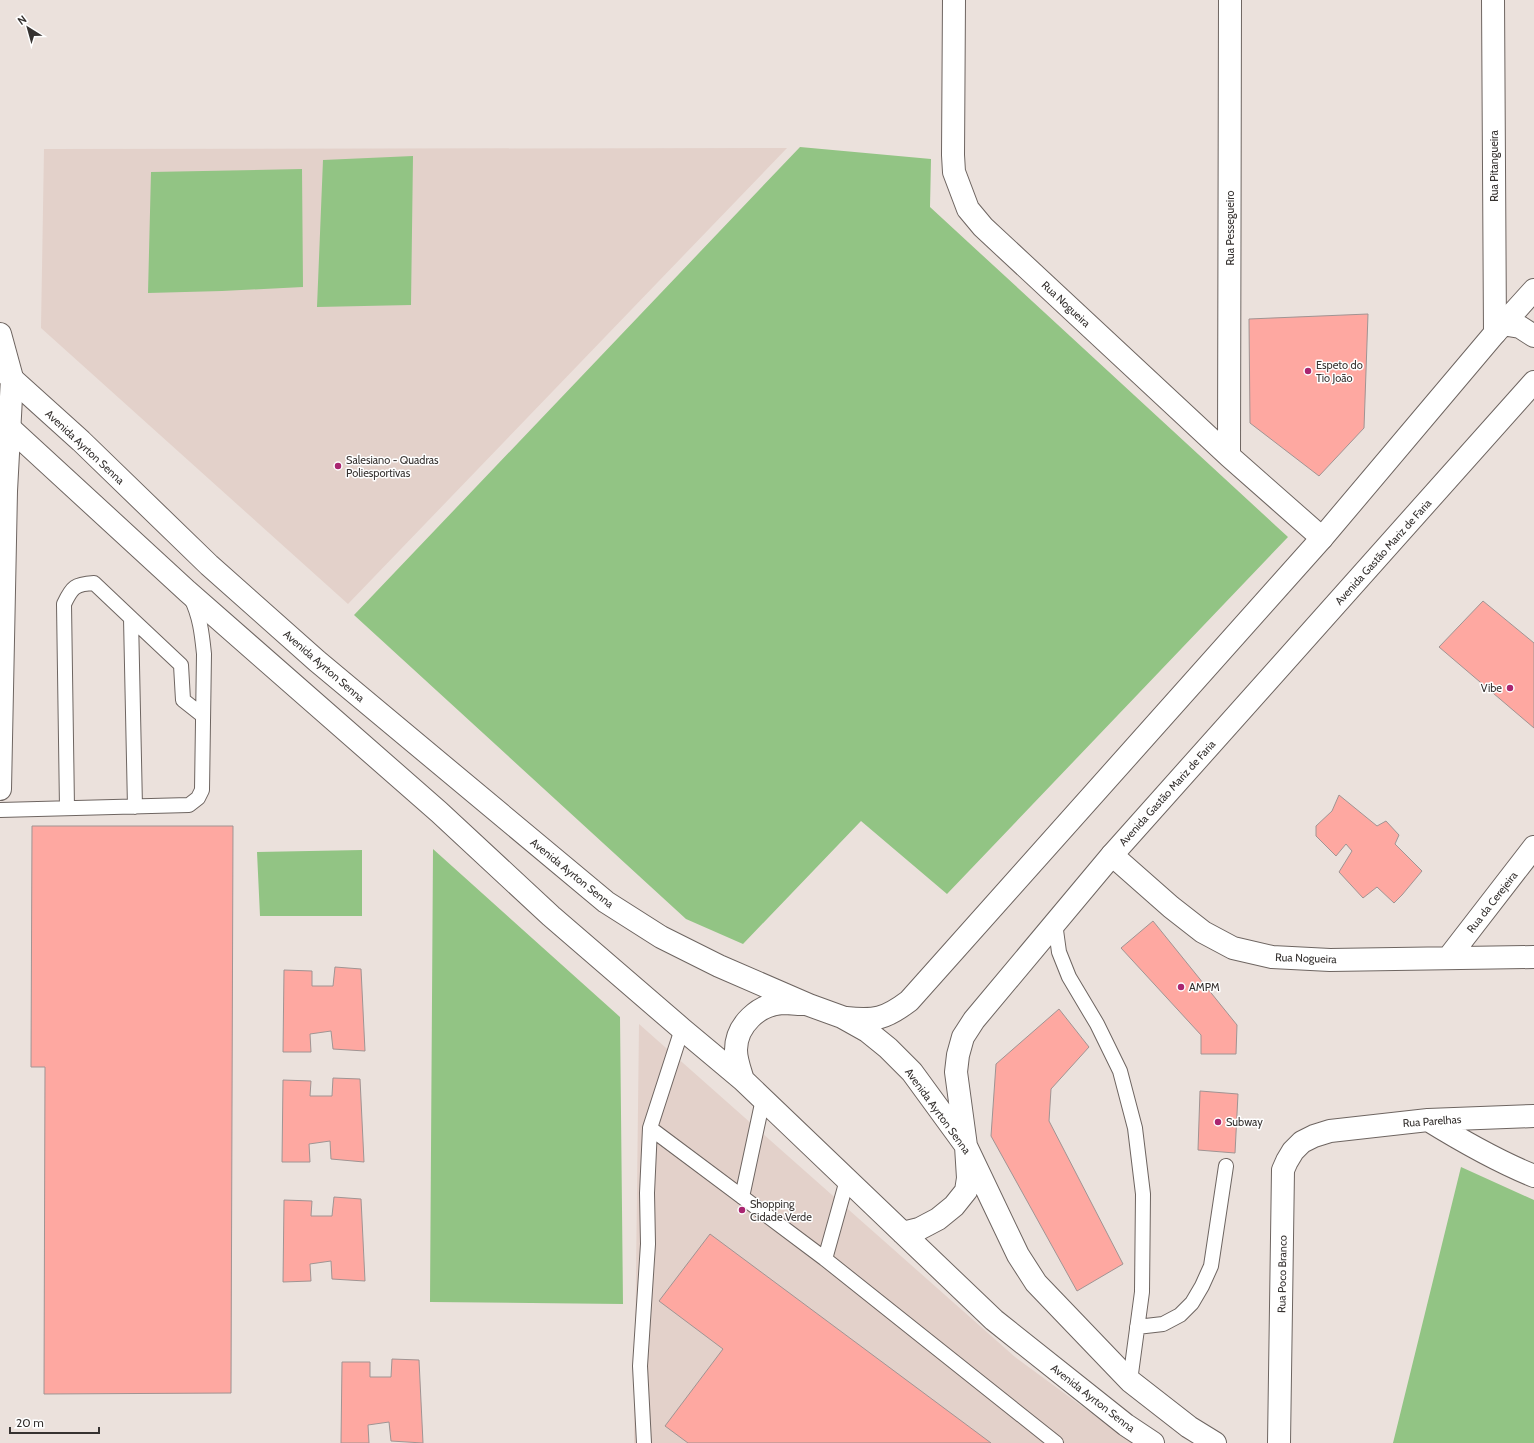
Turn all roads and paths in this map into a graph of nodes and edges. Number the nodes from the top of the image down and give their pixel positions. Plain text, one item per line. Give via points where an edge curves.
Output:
1 (954, 0) edge
2 (1230, 0) edge
3 (1493, 0) edge
4 (1534, 290) edge
5 (1498, 328) junction
6 (0, 334) edge
7 (1534, 336) edge
8 (6, 373) edge
9 (1534, 382) edge
10 (4, 423) edge
11 (1229, 456) junction
12 (1322, 538) junction
13 (187, 591) junction
14 (131, 618) junction
15 (202, 716) junction
16 (0, 789) edge
17 (135, 807) junction
18 (67, 808) junction
19 (0, 810) edge
20 (1534, 847) edge
21 (1112, 855) junction
22 (1055, 923) junction
23 (1449, 957) junction
24 (1534, 957) edge
25 (809, 1005) junction
26 (842, 1017) junction
27 (682, 1029) junction
28 (743, 1080) junction
29 (763, 1099) junction
30 (1534, 1116) edge
31 (1428, 1120) junction
32 (650, 1128) junction
33 (1330, 1131) joint
34 (966, 1146) junction
35 (1226, 1166) dead end
36 (1534, 1176) edge
37 (847, 1180) junction
38 (742, 1197) junction
39 (903, 1233) junction
40 (825, 1259) junction
41 (1137, 1327) junction
42 (1130, 1380) junction
43 (644, 1443) edge
44 (1056, 1443) edge
45 (1153, 1443) edge
46 (1215, 1443) edge
47 (1279, 1443) edge

1 - 11 main road, Rua Nogueira via 954,172 968,209 989,232
2 - 11 main road, Rua Pessegueiro
3 - 5 main road, Rua Pitangueira
4 - 5 main road
5 - 7 main road via 1520,327
5 - 12 main road
6 - 8 main road
8 - 10 main road
8 - 25 main road, Avenida Ayrton Senna via 81,441 209,565 317,661 606,902 668,940 719,966
9 - 21 main road, Avenida Gastão Mariz de Faria
10 - 13 main road, Avenida Ayrton Senna
10 - 16 main road
11 - 12 main road, Rua Nogueira
12 - 26 main road via 909,1002 881,1018 867,1020
13 - 15 lane via 197,610 202,631
13 - 27 main road, Avenida Ayrton Senna via 439,812 551,916
14 - 15 lane via 181,665 183,700
14 - 17 lane
14 - 18 lane via 94,583 81,584 71,590 64,604
15 - 17 lane via 202,790 198,798 188,805
17 - 18 lane
18 - 19 lane
20 - 23 main road, Rua da Cerejeira
21 - 22 main road, Avenida Gastão Mariz de Faria
21 - 23 main road, Rua Nogueira via 1203,932 1232,948 1272,957 1330,960
22 - 34 main road, Avenida Gastão Mariz de Faria via 974,1020 963,1038 956,1072
22 - 41 lane via 1059,952 1069,977 1097,1024 1120,1071 1135,1128 1143,1194 1142,1292
23 - 24 main road, Rua Nogueira
25 - 26 main road, Avenida Ayrton Senna
25 - 28 main road via 782,1003 764,1008 751,1016 740,1031 736,1048 737,1063
26 - 34 main road, Avenida Ayrton Senna via 867,1031 908,1068
27 - 28 main road, Avenida Ayrton Senna
27 - 32 lane
28 - 29 main road, Avenida Ayrton Senna
29 - 37 main road, Avenida Ayrton Senna
29 - 38 lane
30 - 31 main road, Rua Parelhas
31 - 33 main road, Rua Parelhas
31 - 36 main road via 1460,1140
32 - 38 lane
32 - 43 lane via 648,1244 640,1366
33 - 47 main road, Rua Poco Branco via 1302,1142 1293,1151 1283,1170
34 - 39 main road, Avenida Gastão Mariz de Faria via 966,1191 954,1206 938,1219 919,1229
34 - 42 main road, Avenida Ayrton Senna via 1018,1256 1036,1283
35 - 41 lane via 1211,1266 1202,1286 1192,1303 1180,1315 1163,1324
37 - 39 main road, Avenida Ayrton Senna
37 - 40 lane
38 - 40 lane
39 - 45 main road, Avenida Ayrton Senna via 994,1320 1126,1425
40 - 44 lane
41 - 42 lane
42 - 46 main road, Avenida Ayrton Senna via 1189,1427

